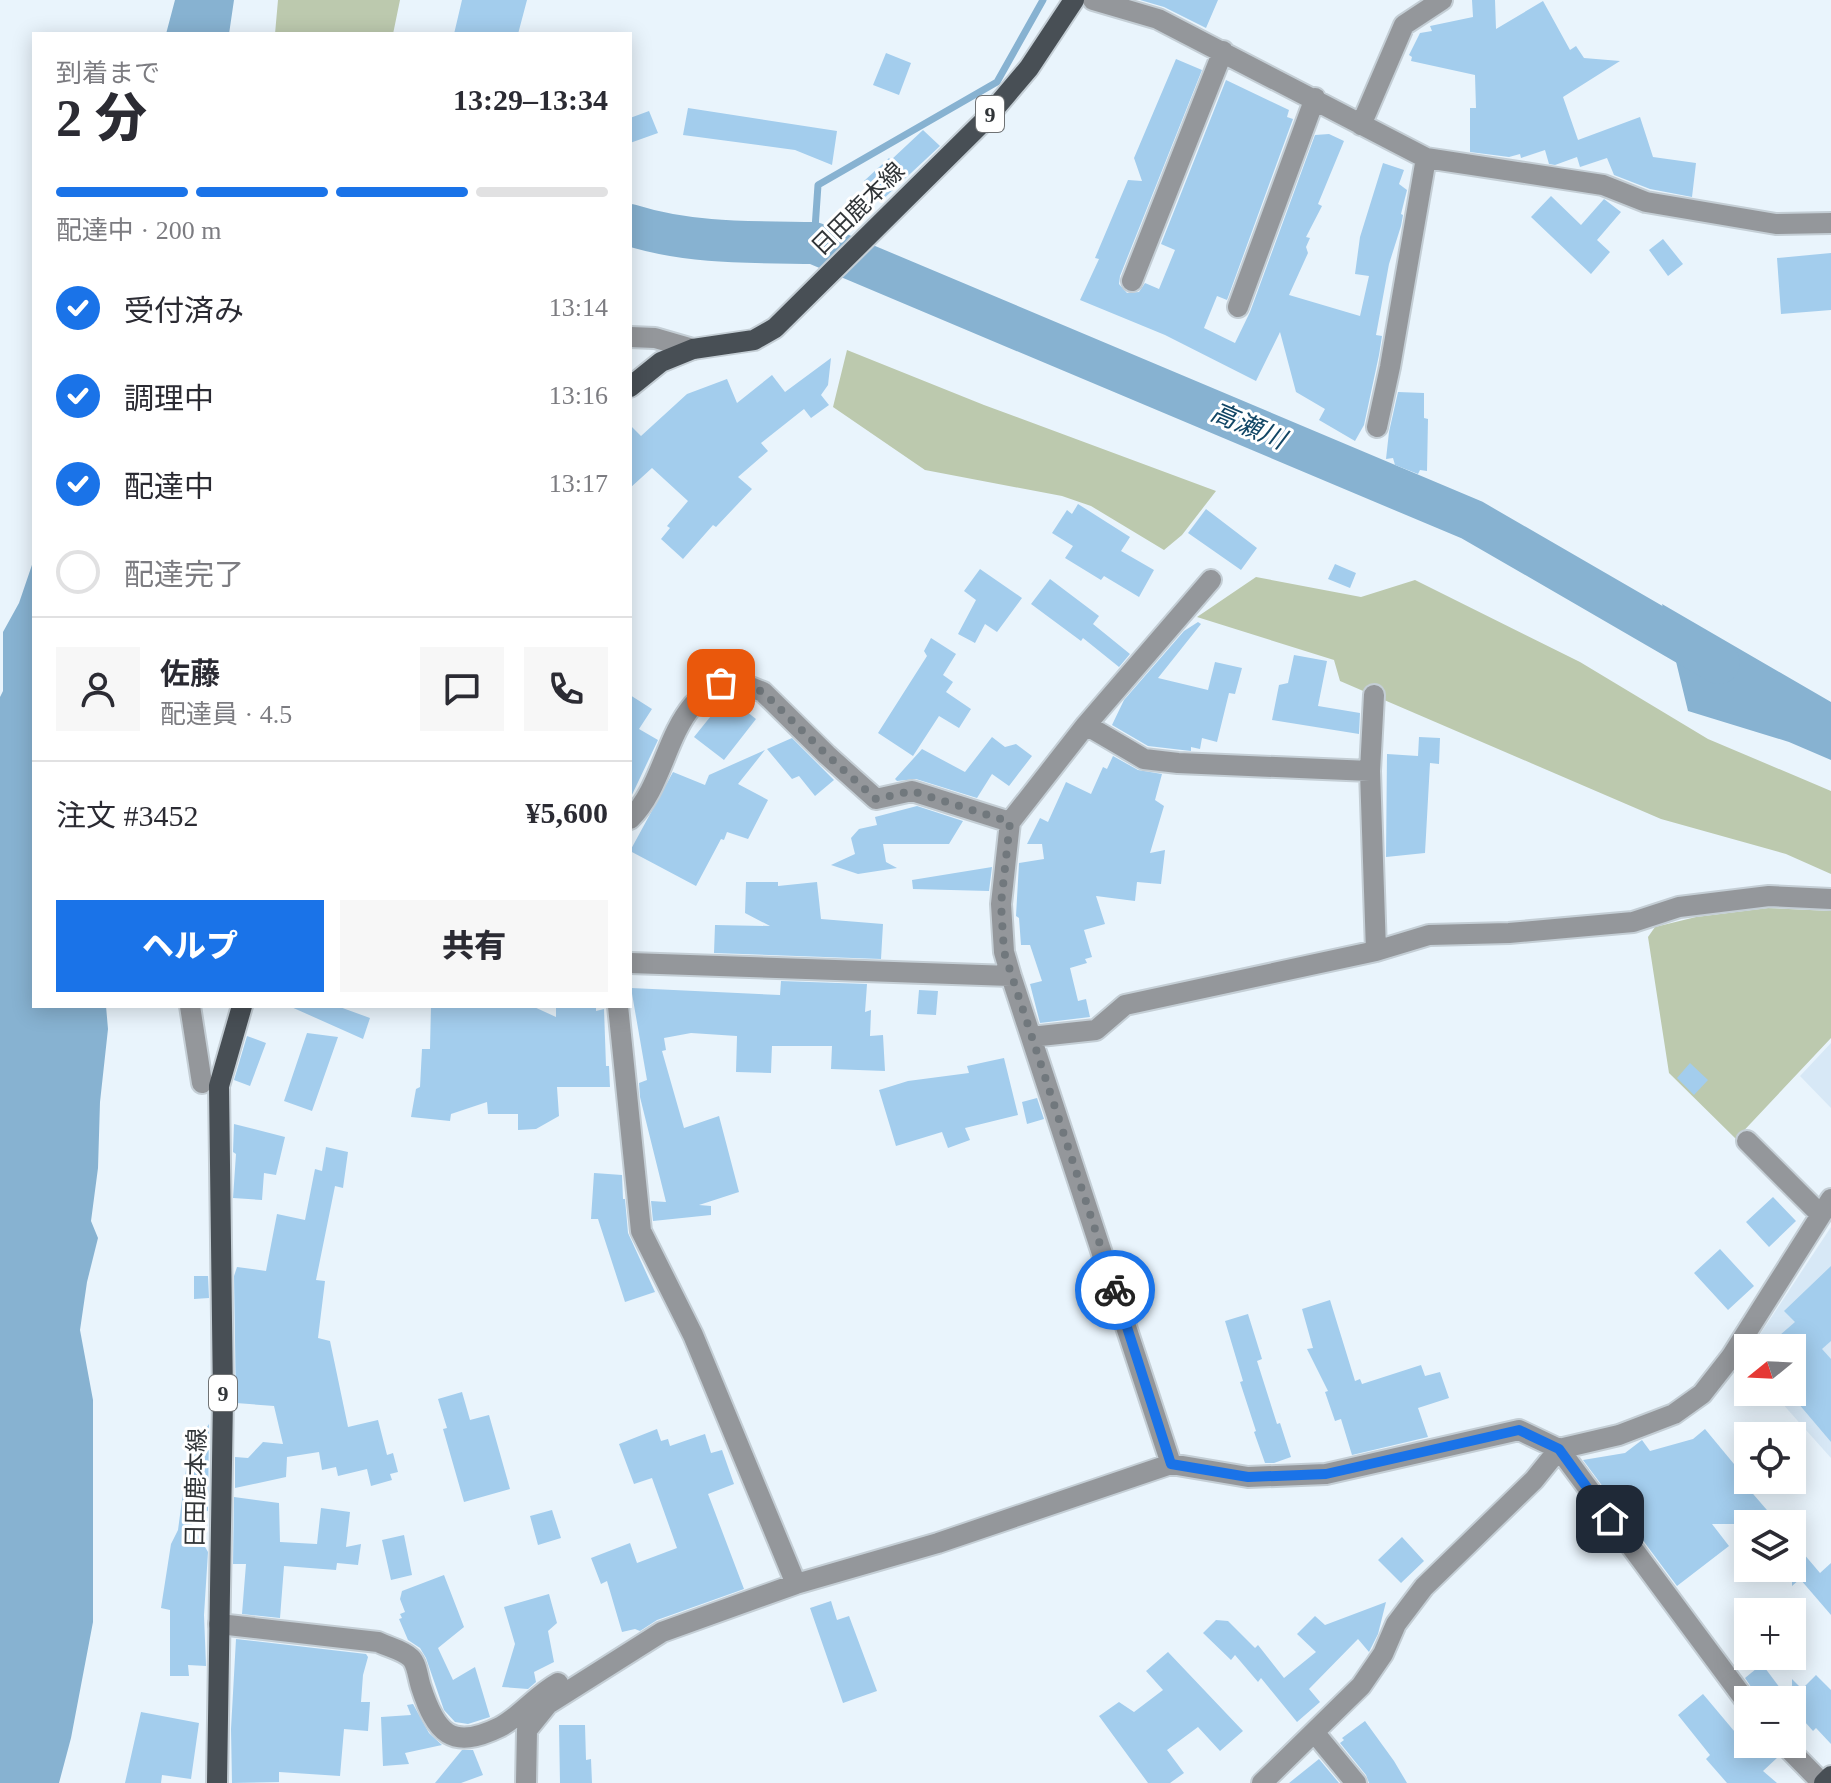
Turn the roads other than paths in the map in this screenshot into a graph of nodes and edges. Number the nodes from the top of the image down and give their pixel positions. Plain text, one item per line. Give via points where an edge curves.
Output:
1 (1074, 0) edge
2 (1093, 0) edge
3 (1442, 0) edge
4 (1223, 51) junction
5 (1315, 98) junction
6 (1361, 125) junction
7 (1426, 158) junction
8 (1831, 223) edge
9 (1132, 281) dead end
10 (1238, 307) dead end
11 (632, 337) edge
12 (693, 349) junction
13 (632, 385) edge
14 (1377, 427) dead end
15 (1211, 580) dead end
16 (1374, 695) dead end
17 (1086, 725) junction
18 (1370, 771) junction
19 (632, 817) edge
20 (1010, 822) junction
21 (1831, 899) edge
22 (1376, 951) junction
23 (632, 963) edge
24 (1011, 976) junction
25 (190, 1008) edge
26 (241, 1008) edge
27 (618, 1008) edge
28 (1031, 1037) junction
29 (202, 1083) dead end
30 (1747, 1141) dead end
31 (1826, 1207) edge
32 (1559, 1449) junction
33 (1171, 1464) junction
34 (796, 1584) junction
35 (219, 1624) junction
36 (635, 1649) junction
37 (1735, 1686) edge
38 (1314, 1732) junction
39 (1798, 1758) edge
40 (1831, 1776) edge
41 (1273, 1779) edge
42 (217, 1783) edge
43 (526, 1783) edge
44 (1356, 1783) edge
45 (1823, 1783) edge

1 - 12 main road, 日田鹿本線 / 9 via 1029,68 985,120 775,328 754,340
2 - 4 street via 1158,19
3 - 6 street via 1404,25
4 - 5 street
4 - 9 street
5 - 6 street
5 - 10 street
6 - 7 street
7 - 8 street via 1603,185 1646,202 1776,224
7 - 14 street
11 - 12 street
12 - 13 main road, 日田鹿本線 / 9 via 661,362
15 - 17 street
16 - 18 street
17 - 18 street via 1144,759
17 - 20 street
18 - 22 street
19 - 20 street via 694,704 728,678 763,692 876,799 912,791
20 - 24 street via 1001,904
21 - 22 street via 1769,896 1679,907 1633,922 1429,935
22 - 28 street via 1125,1005 1096,1030
23 - 24 street
24 - 28 street
25 - 29 street
26 - 35 main road, 日田鹿本線 / 9 via 219,1086
27 - 34 street via 641,1231 693,1335
28 - 33 street
30 - 31 street
31 - 32 street via 1702,1394 1674,1414 1619,1435
32 - 33 street via 1519,1430 1326,1474 1248,1477
32 - 37 street
32 - 38 street via 1424,1587 1361,1686
33 - 34 street via 938,1543
34 - 36 street via 662,1632
35 - 36 street via 378,1642 402,1652 413,1659 432,1716 455,1738 497,1728 540,1693
35 - 42 main road, 日田鹿本線 / 9
36 - 43 street via 548,1704 527,1730
38 - 41 street
38 - 44 street
39 - 45 street
40 - 45 main road

